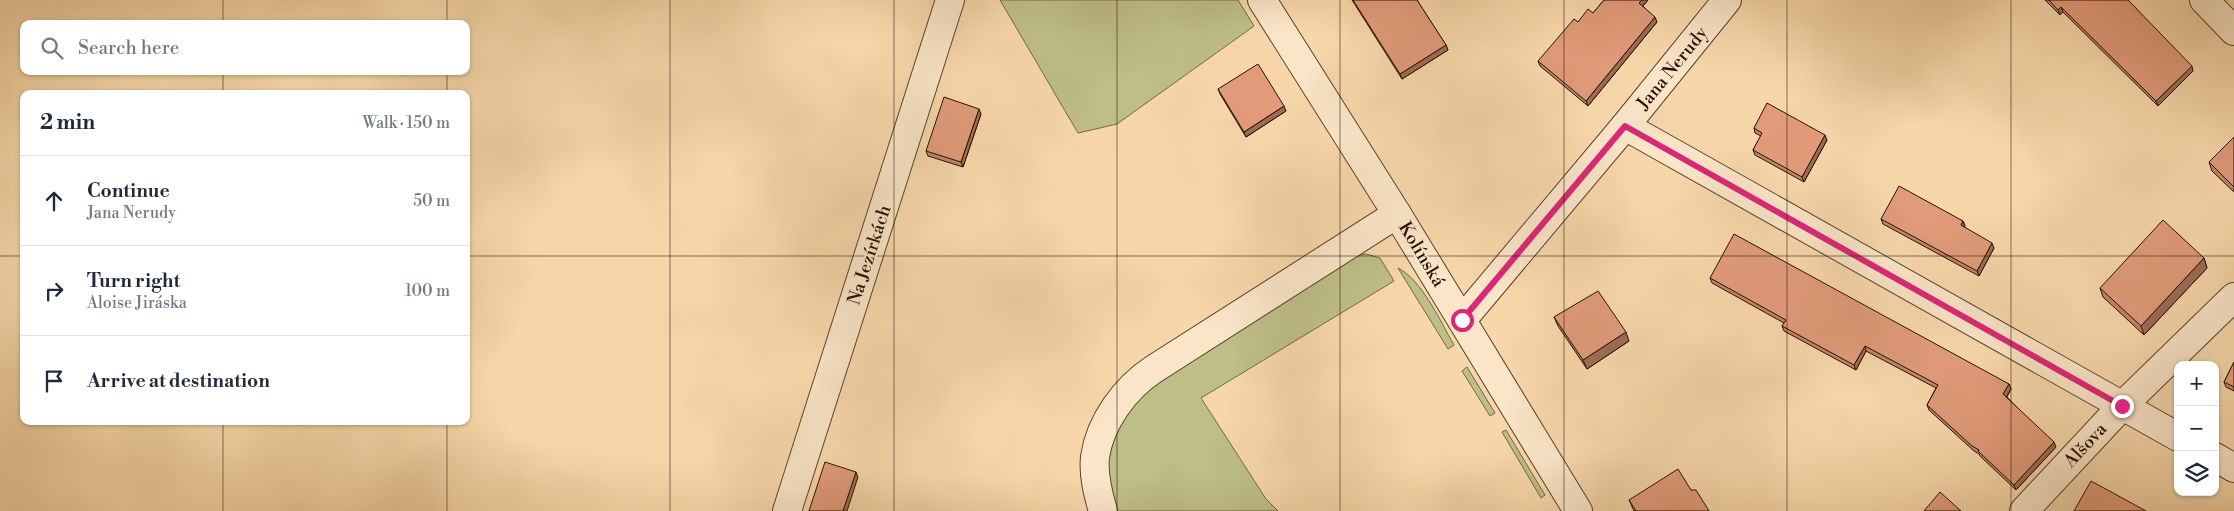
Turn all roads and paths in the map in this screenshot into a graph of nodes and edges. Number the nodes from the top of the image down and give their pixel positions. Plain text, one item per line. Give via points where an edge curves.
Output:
1 (950, 0) edge
2 (1262, 0) edge
3 (1727, 0) edge
4 (2204, 0) edge
5 (2234, 31) edge
6 (1625, 126) junction
7 (1397, 214) junction
8 (2234, 297) edge
9 (1462, 320) junction
10 (2122, 406) junction
11 (2174, 435) edge
12 (2219, 459) edge
13 (2234, 468) edge
14 (787, 511) edge
15 (1103, 511) edge
16 (1578, 511) edge
17 (2024, 511) edge

1 - 14 street, Na Jezírkách
2 - 7 street, Kolínská
3 - 6 street, Jana Nerudy
4 - 5 street
6 - 9 street, Jana Nerudy
6 - 10 street
7 - 9 street, Kolínská
7 - 15 street via 1133,385 1104,428 1095,457 1095,480
8 - 10 street, Alšova
9 - 16 street, Kolínská
10 - 11 street
10 - 17 street, Alšova
12 - 13 street

